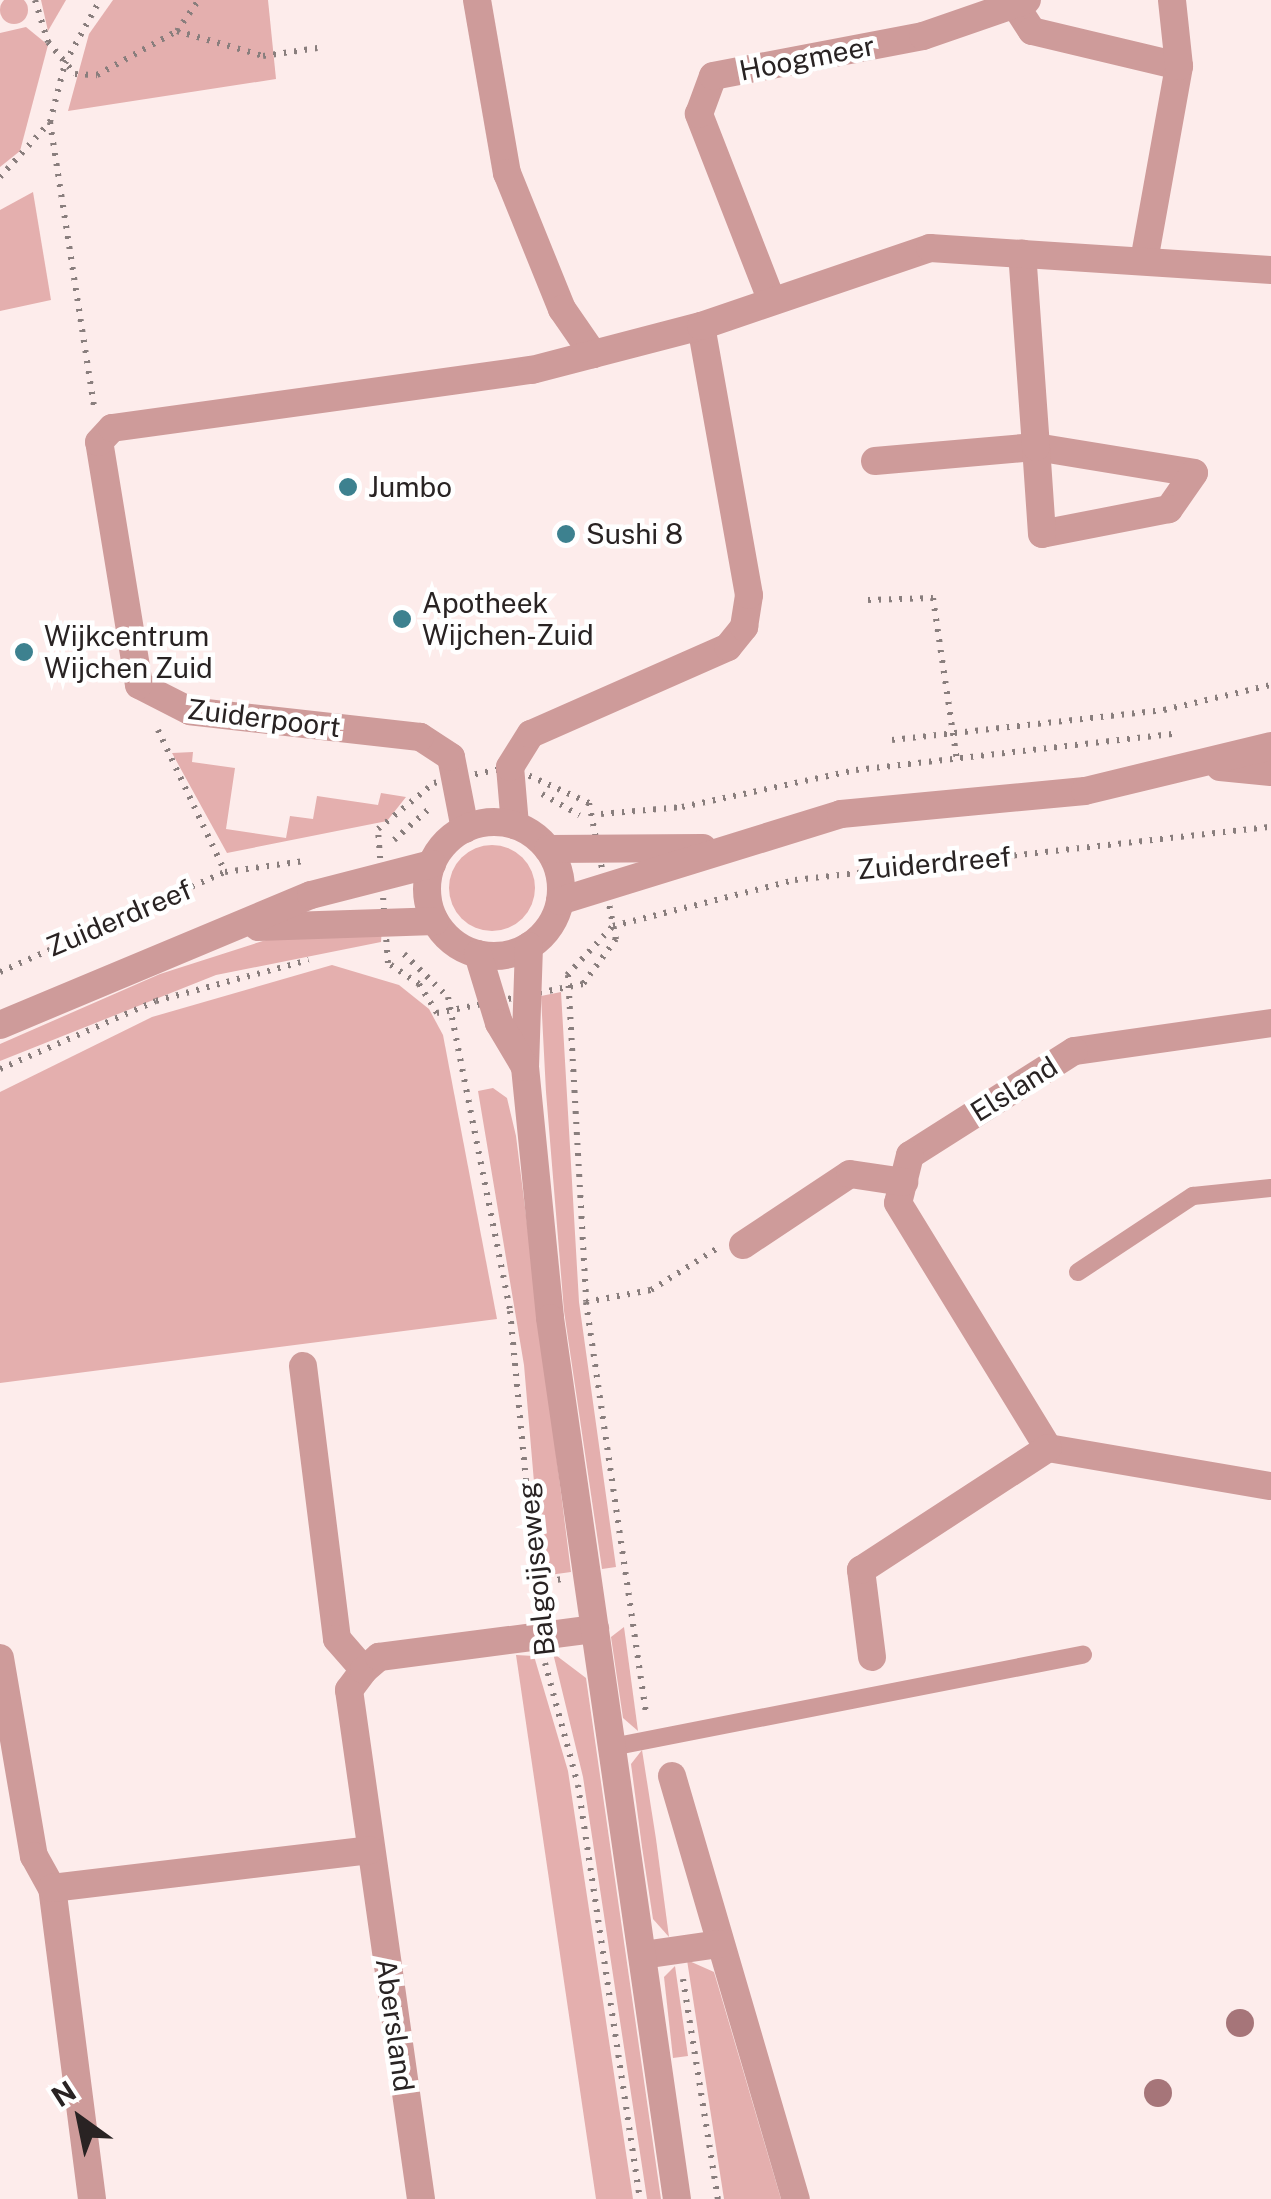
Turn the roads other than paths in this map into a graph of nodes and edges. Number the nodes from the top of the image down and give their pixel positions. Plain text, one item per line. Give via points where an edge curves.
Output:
1 (477, 0) edge
2 (1172, 0) edge
3 (1021, 2) edge
4 (1179, 66) junction
5 (1022, 254) junction
6 (1144, 262) junction
7 (1271, 270) edge
8 (771, 299) junction
9 (701, 326) junction
10 (592, 354) junction
11 (1036, 447) junction
12 (874, 461) dead end
13 (1271, 746) edge
14 (1214, 766) junction
15 (1271, 772) edge
16 (516, 825) junction
17 (465, 829) junction
18 (548, 849) junction
19 (710, 849) junction
20 (432, 864) junction
21 (560, 901) junction
22 (435, 921) junction
23 (232, 930) junction
24 (529, 946) junction
25 (478, 954) junction
26 (1271, 1023) edge
27 (0, 1024) edge
28 (525, 1067) junction
29 (904, 1182) junction
30 (1271, 1188) edge
31 (743, 1245) road end
32 (1078, 1272) dead end
33 (304, 1366) dead end
34 (1048, 1448) junction
35 (1271, 1486) edge
36 (595, 1629) junction
37 (1083, 1655) dead end
38 (872, 1657) dead end
39 (0, 1658) edge
40 (364, 1670) junction
41 (612, 1747) junction
42 (672, 1776) dead end
43 (370, 1850) junction
44 (52, 1888) junction
45 (719, 1944) junction
46 (643, 1955) junction
47 (92, 2199) edge
48 (421, 2199) edge
49 (677, 2199) edge
50 (796, 2199) edge

1 - 10 street via 506,173 554,293
2 - 4 street
3 - 4 street, Hoogmeer via 1032,30
3 - 8 street, Hoogmeer via 923,36 713,76 699,114
4 - 6 street
5 - 6 street
5 - 8 street via 930,248
5 - 11 street
6 - 7 street
8 - 9 street
9 - 10 street
9 - 16 street via 749,596 744,627 728,647 532,734 510,767
10 - 17 street, Zuiderpoort via 136,418 99,442 139,685 162,703 420,737 451,756
11 - 11 street via 1042,534 1169,509 1194,472
11 - 12 street
13 - 14 street, Zuiderdreef
14 - 15 street, Zuiderdreef
14 - 19 street, Zuiderdreef via 1086,792 890,806
16 - 17 street
16 - 18 street
17 - 20 street
18 - 19 street, Zuiderdreef
18 - 21 street
19 - 21 street, Zuiderdreef
20 - 22 street
20 - 23 street, Zuiderdreef
21 - 24 street
22 - 23 street, Zuiderdreef
22 - 25 street
23 - 27 street, Zuiderdreef
24 - 25 street
24 - 28 street, Balgoijseweg
25 - 28 street, Balgoijseweg
26 - 29 street, Elsland via 1074,1051 910,1155
28 - 36 street, Balgoijseweg
29 - 31 street via 850,1174
29 - 34 street via 898,1203
30 - 32 lane via 1192,1196
33 - 40 street via 338,1639
34 - 35 street
34 - 38 street via 860,1570
36 - 40 street via 379,1657
36 - 41 street, Balgoijseweg
37 - 41 lane
39 - 44 street via 34,1856
40 - 43 street, Abersland via 349,1690
41 - 46 street, Balgoijseweg
42 - 45 street
43 - 44 street
43 - 48 street, Abersland
44 - 47 street
45 - 46 street
45 - 50 street
46 - 49 street, Balgoijseweg

